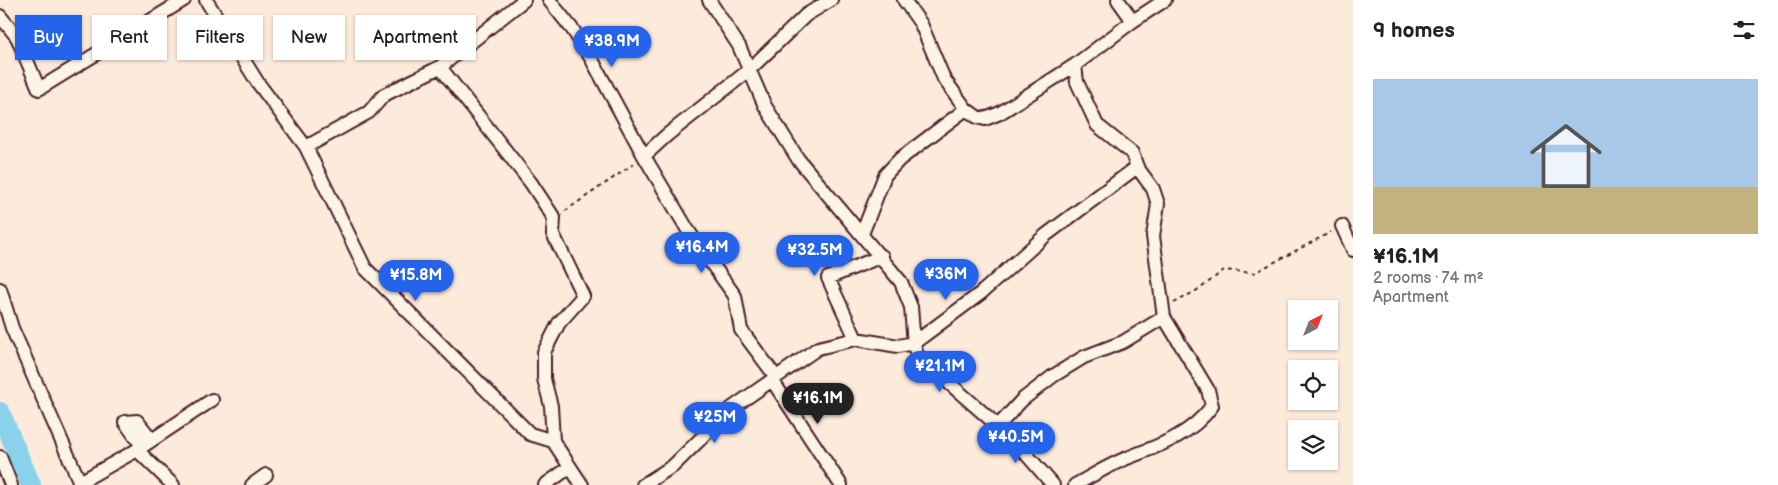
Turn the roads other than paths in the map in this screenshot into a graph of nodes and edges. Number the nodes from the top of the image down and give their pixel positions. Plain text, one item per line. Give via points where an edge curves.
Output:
1 (184, 0) edge
2 (206, 0) edge
3 (524, 0) edge
4 (549, 0) edge
5 (709, 0) edge
6 (831, 0) edge
7 (904, 0) edge
8 (1118, 0) edge
9 (1165, 0) edge
10 (0, 16) edge
11 (1133, 21) junction
12 (1076, 65) junction
13 (440, 67) junction
14 (748, 71) junction
15 (966, 109) junction
16 (306, 146) junction
17 (644, 156) junction
18 (1137, 167) junction
19 (1342, 226) road end
20 (862, 234) junction
21 (1353, 250) edge
22 (882, 256) junction
23 (0, 289) edge
24 (1164, 313) junction
25 (856, 339) junction
26 (914, 343) junction
27 (774, 379) junction
28 (212, 400) dead end
29 (998, 426) junction
30 (553, 441) junction
31 (143, 445) junction
32 (0, 457) edge
33 (570, 467) junction
34 (266, 475) dead end
35 (80, 484) edge
36 (11, 485) edge
37 (173, 485) edge
38 (252, 485) edge
39 (545, 485) edge
40 (582, 485) edge
41 (643, 485) edge
42 (841, 485) edge
43 (1053, 485) edge
44 (1075, 485) edge

1 - 10 street via 39,89 17,38
2 - 16 street via 258,83
3 - 13 street
4 - 17 street via 591,58
5 - 14 street via 739,46
6 - 14 street via 806,15
7 - 15 street via 921,24 944,79
8 - 11 street
9 - 11 street
11 - 12 street
12 - 15 street via 985,119
12 - 18 street via 1077,82 1098,125 1132,153
13 - 16 street via 384,95 369,112
13 - 30 street via 531,183 554,218 553,234 583,296 559,323 544,352 544,379 551,406
14 - 17 street
14 - 20 street via 765,106 798,158
15 - 20 street via 900,159 885,175
16 - 30 street via 365,268 530,434
17 - 27 street via 689,232 736,296 741,330
18 - 24 street via 1153,188 1158,204 1153,236
18 - 26 street via 1046,235 997,280
19 - 21 street
20 - 22 street
22 - 25 street via 828,278
22 - 26 street via 902,282 911,307
23 - 35 street via 12,328
24 - 29 street via 1123,342 1084,357 1052,376 1022,400
24 - 44 street via 1208,390 1212,406 1178,438 1126,458
25 - 26 street via 898,346
25 - 27 street via 818,348
26 - 29 street via 918,355
27 - 41 street via 732,408 673,466
27 - 42 street
28 - 31 street
29 - 43 street
30 - 33 street
31 - 35 street
31 - 37 street
32 - 36 street
33 - 39 street
33 - 40 street
34 - 38 street

